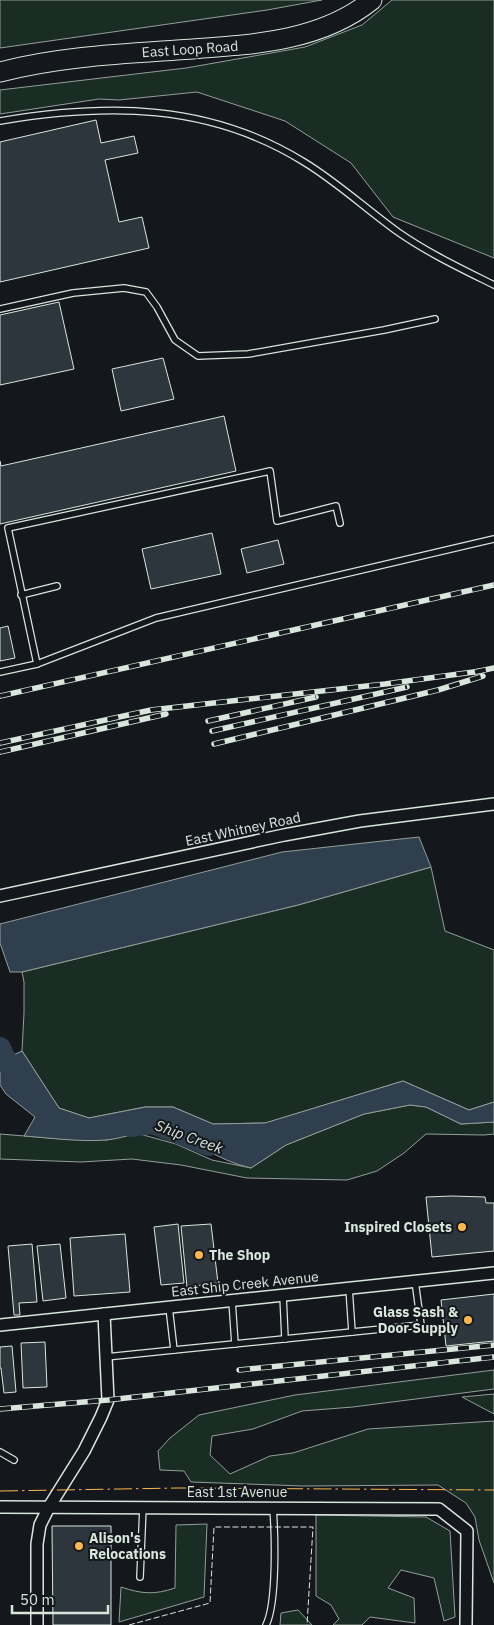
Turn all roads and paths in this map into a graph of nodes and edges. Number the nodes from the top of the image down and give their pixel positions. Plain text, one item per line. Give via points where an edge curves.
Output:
1 (372, 0) edge
2 (0, 72) edge
3 (0, 121) edge
4 (494, 284) edge
5 (0, 310) edge
6 (435, 319) dead end
7 (340, 523) dead end
8 (494, 539) edge
9 (57, 586) dead end
10 (21, 595) junction
11 (37, 664) junction
12 (0, 672) edge
13 (494, 804) edge
14 (0, 896) edge
15 (494, 1273) edge
16 (415, 1281) junction
17 (349, 1288) junction
18 (283, 1295) junction
19 (232, 1301) junction
20 (169, 1307) junction
21 (104, 1314) junction
22 (0, 1325) edge
23 (352, 1332) junction
24 (285, 1339) junction
25 (235, 1344) junction
26 (174, 1350) junction
27 (106, 1357) junction
28 (0, 1452) edge
29 (14, 1460) dead end
30 (0, 1506) edge
31 (49, 1507) junction
32 (143, 1507) junction
33 (273, 1507) junction
34 (140, 1576) dead end
35 (37, 1625) edge
36 (266, 1625) edge
37 (466, 1625) edge

1 - 2 main road, East Loop Road via 320,30 286,38 240,46 28,64
3 - 4 lane via 102,110 193,117 234,128 304,162 399,232 450,263
5 - 6 lane via 73,293 124,288 146,292 175,340 198,356 248,354
7 - 10 lane via 336,506 277,521 270,471 8,528
8 - 11 lane via 156,618
9 - 10 lane
10 - 11 lane
11 - 12 lane
13 - 14 street, East Whitney Road via 360,821 284,835
15 - 16 street, East Ship Creek Avenue
16 - 17 street, East Ship Creek Avenue
16 - 23 lane via 421,1325
17 - 18 street, East Ship Creek Avenue
17 - 23 lane
18 - 19 street, East Ship Creek Avenue
18 - 24 lane
19 - 20 street, East Ship Creek Avenue
19 - 25 lane
20 - 21 street, East Ship Creek Avenue
20 - 26 lane
21 - 22 street, East Ship Creek Avenue
21 - 27 street
23 - 24 lane
24 - 25 lane
25 - 26 lane
26 - 27 lane
27 - 31 street via 106,1408
28 - 29 lane
30 - 31 street, East 1st Avenue
31 - 32 street, East 1st Avenue
31 - 35 street via 40,1526 37,1544
32 - 33 street, East 1st Avenue
32 - 34 lane
33 - 36 lane via 272,1595
33 - 37 street, East 1st Avenue via 439,1508 467,1531

